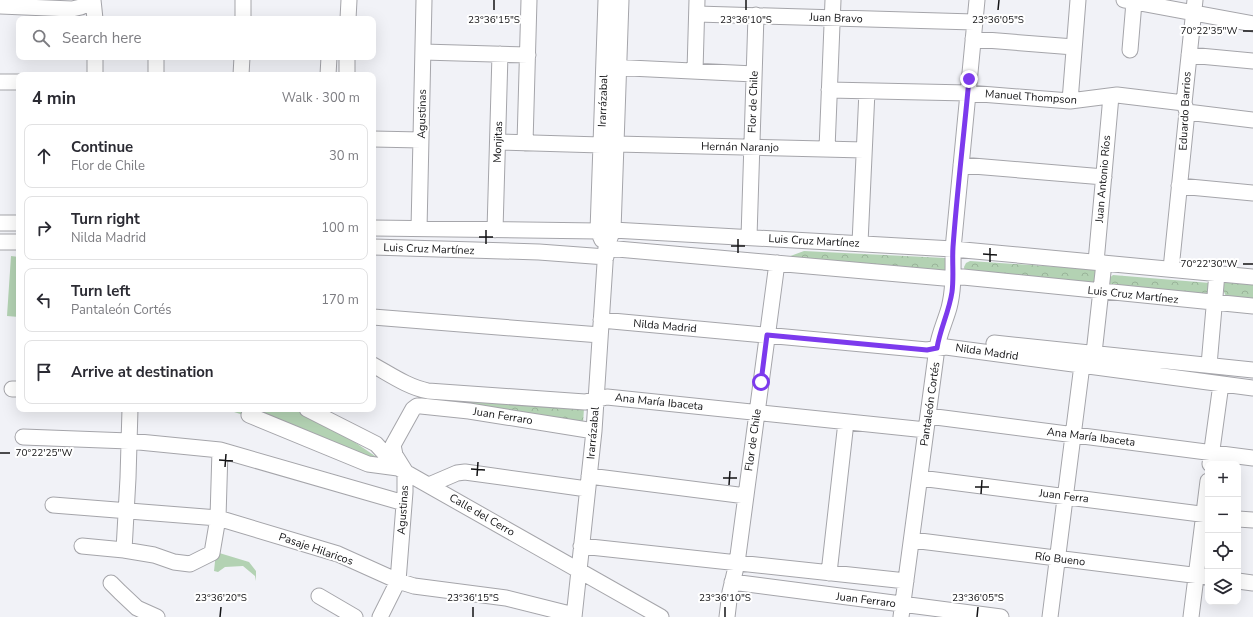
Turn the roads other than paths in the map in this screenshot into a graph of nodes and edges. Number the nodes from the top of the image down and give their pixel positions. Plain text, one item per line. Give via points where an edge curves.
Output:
1 (92, 0) edge
2 (243, 0) edge
3 (349, 0) edge
4 (424, 0) edge
5 (529, 0) edge
6 (606, 0) edge
7 (621, 0) edge
8 (833, 0) edge
9 (977, 0) edge
10 (1078, 0) edge
11 (1129, 1) edge
12 (67, 4) edge
13 (0, 6) edge
14 (1194, 6) edge
15 (697, 7) edge
16 (95, 16) edge
17 (243, 16) edge
18 (348, 16) edge
19 (756, 16) junction
20 (832, 18) junction
21 (974, 22) junction
22 (1253, 24) edge
23 (973, 39) junction
24 (1074, 47) junction
25 (1130, 50) dead end
26 (423, 52) junction
27 (500, 54) junction
28 (528, 55) junction
29 (1189, 55) junction
30 (95, 60) edge
31 (156, 60) edge
32 (242, 60) edge
33 (329, 60) edge
34 (347, 60) edge
35 (1253, 61) edge
36 (611, 67) junction
37 (695, 71) junction
38 (95, 72) edge
39 (156, 72) edge
40 (241, 72) edge
41 (328, 72) edge
42 (347, 72) edge
43 (754, 74) junction
44 (0, 82) edge
45 (16, 82) edge
46 (829, 90) junction
47 (867, 91) junction
48 (968, 93) junction
49 (1111, 96) junction
50 (1070, 101) junction
51 (1186, 107) junction
52 (1253, 120) edge
53 (376, 139) edge
54 (421, 140) junction
55 (498, 142) junction
56 (525, 143) junction
57 (616, 144) junction
58 (601, 145) junction
59 (752, 147) junction
60 (827, 149) junction
61 (864, 150) junction
62 (961, 165) junction
63 (1104, 177) junction
64 (1179, 186) junction
65 (1253, 193) edge
66 (0, 223) edge
67 (16, 223) edge
68 (376, 228) edge
69 (419, 228) junction
70 (495, 230) junction
71 (613, 230) junction
72 (598, 231) junction
73 (749, 237) junction
74 (0, 242) edge
75 (16, 242) edge
76 (860, 243) junction
77 (376, 247) edge
78 (953, 248) junction
79 (606, 252) junction
80 (1100, 262) junction
81 (777, 263) junction
82 (1171, 269) junction
83 (1217, 273) junction
84 (1253, 277) edge
85 (954, 278) junction
86 (1101, 291) junction
87 (1214, 303) junction
88 (1253, 306) edge
89 (376, 317) edge
90 (601, 328) junction
91 (767, 335) junction
92 (938, 343) junction
93 (1094, 353) junction
94 (1082, 365) junction
95 (1209, 365) junction
96 (376, 367) edge
97 (1253, 370) edge
98 (1221, 384) junction
99 (1253, 388) edge
100 (596, 400) junction
101 (413, 409) joint
102 (130, 412) edge
103 (313, 412) edge
104 (757, 412) junction
105 (249, 415) dead end
106 (846, 422) junction
107 (927, 423) junction
108 (594, 431) junction
109 (1073, 435) junction
110 (23, 437) dead end
111 (129, 441) junction
112 (220, 450) junction
113 (1211, 458) edge
114 (1253, 458) edge
115 (402, 470) junction
116 (920, 478) junction
117 (588, 483) junction
118 (429, 485) junction
119 (746, 496) junction
120 (1065, 496) junction
121 (404, 503) junction
122 (54, 505) dead end
123 (126, 510) junction
124 (1205, 514) edge
125 (218, 518) junction
126 (1241, 518) edge
127 (1253, 520) edge
128 (1205, 530) edge
129 (912, 540) junction
130 (82, 546) dead end
131 (581, 546) junction
132 (124, 550) junction
133 (1058, 558) junction
134 (736, 563) junction
135 (578, 571) junction
136 (829, 573) junction
137 (1202, 576) edge
138 (398, 581) junction
139 (906, 581) junction
140 (1241, 581) edge
141 (732, 582) junction
142 (111, 583) dead end
143 (1253, 583) edge
144 (319, 596) dead end
145 (902, 611) edge
146 (574, 616) edge
147 (157, 617) edge
148 (355, 617) edge
149 (381, 617) edge
150 (661, 617) edge
151 (727, 617) edge
152 (1001, 617) edge
153 (1050, 617) edge
154 (1191, 617) edge

1 - 12 street via 81,7
1 - 16 street
2 - 17 street
3 - 18 street
4 - 26 street, Agustinas
5 - 28 street
6 - 36 street, Irarrázabal
7 - 36 street, Irarrázabal
8 - 20 street
9 - 21 street, Pantaleón Cortés
10 - 24 street
11 - 14 street
11 - 25 street
12 - 13 street
14 - 22 street
14 - 29 street, Eduardo Barrios
15 - 19 street, Juan Bravo
15 - 37 street
19 - 20 street, Juan Bravo
19 - 43 street, Flor de Chile
20 - 21 street, Juan Bravo
20 - 46 street
21 - 23 street, Pantaleón Cortés
23 - 24 street
23 - 48 street, Pantaleón Cortés
24 - 50 street
26 - 27 street
26 - 54 street, Agustinas
27 - 28 street
27 - 55 street, Monjitas
28 - 56 street
29 - 35 street
29 - 51 street, Eduardo Barrios
30 - 38 street
31 - 39 street
32 - 40 street
33 - 41 street
34 - 42 street
36 - 37 street
36 - 57 street, Irarrázabal
36 - 58 street, Irarrázabal
37 - 43 street
43 - 59 street, Flor de Chile
44 - 45 street
46 - 47 street, Manuel Thompson
46 - 60 street
47 - 48 street, Manuel Thompson
47 - 61 street
48 - 50 street, Manuel Thompson
48 - 62 street, Pantaleón Cortés
49 - 50 street, Manuel Thompson
49 - 51 street, Manuel Thompson
49 - 63 street, Juan Antonio Ríos
51 - 52 street, Manuel Thompson
51 - 64 street, Eduardo Barrios
53 - 54 street
54 - 69 street, Agustinas
55 - 56 street
55 - 70 street, Monjitas
56 - 58 street
57 - 59 street, Hernán Naranjo
57 - 71 street, Irarrázabal
58 - 72 street, Irarrázabal
59 - 60 street, Hernán Naranjo
59 - 73 street, Flor de Chile
60 - 61 street, Hernán Naranjo
61 - 76 street
62 - 63 street
62 - 78 street, Pantaleón Cortés
63 - 80 street, Juan Antonio Ríos
64 - 65 street
64 - 82 street, Eduardo Barrios
66 - 67 street
68 - 69 street, Luis Cruz Martínez
69 - 70 street, Luis Cruz Martínez
70 - 72 street, Luis Cruz Martínez
71 - 72 street, Luis Cruz Martínez
71 - 73 street, Luis Cruz Martínez
71 - 79 street, Irarrázabal
72 - 79 street, Irarrázabal
73 - 76 street, Luis Cruz Martínez
74 - 75 street
76 - 78 street, Luis Cruz Martínez
77 - 79 street, Luis Cruz Martínez
78 - 80 street, Luis Cruz Martínez
78 - 85 street, Pantaleón Cortés
79 - 81 street, Luis Cruz Martínez
79 - 90 street, Irarrázabal
80 - 82 street, Luis Cruz Martínez
80 - 86 street, Juan Antonio Ríos
81 - 85 street, Luis Cruz Martínez
81 - 91 street, Flor de Chile
82 - 83 street, Luis Cruz Martínez
83 - 84 street, Luis Cruz Martínez
83 - 87 street
85 - 86 street, Luis Cruz Martínez
85 - 92 street, Pantaleón Cortés via 949,308
86 - 87 street, Luis Cruz Martínez
86 - 93 street, Juan Antonio Ríos
87 - 88 street, Luis Cruz Martínez
87 - 95 street
89 - 90 street, Nilda Madrid
90 - 91 street, Nilda Madrid
90 - 100 street, Irarrázabal
91 - 92 street, Nilda Madrid via 927,350
91 - 104 street, Flor de Chile
92 - 93 street, Nilda Madrid
92 - 94 street, Nilda Madrid via 946,347
92 - 107 street, Pantaleón Cortés
93 - 95 street, Nilda Madrid
94 - 98 street, Nilda Madrid
94 - 109 street
95 - 97 street, Nilda Madrid
96 - 100 street, Ana María Ibaceta via 410,385 428,391 585,402
98 - 99 street, Nilda Madrid
98 - 113 street
100 - 104 street, Ana María Ibaceta via 607,397
100 - 108 street, Irarrázabal
101 - 108 street, Juan Ferraro via 421,406 469,411
101 - 115 street, Agustinas via 393,445
102 - 111 street
103 - 115 street, Calle del Cerro via 376,444
104 - 106 street, Ana María Ibaceta
104 - 119 street, Flor de Chile
105 - 115 street via 368,464
106 - 107 street, Ana María Ibaceta
106 - 136 street
107 - 109 street, Ana María Ibaceta
107 - 116 street, Pantaleón Cortés
108 - 117 street, Irarrázabal
109 - 113 street, Ana María Ibaceta
109 - 120 street
110 - 111 street
111 - 112 street
111 - 123 street
112 - 121 street
112 - 125 street
113 - 114 street, Ana María Ibaceta
115 - 118 street, Calle del Cerro
115 - 121 street, Agustinas
116 - 120 street, Juan Ferra
116 - 129 street, Pantaleón Cortés
117 - 118 street via 465,472
117 - 119 street
117 - 131 street, Irarrázabal
118 - 135 street, Calle del Cerro
119 - 134 street, Flor de Chile
120 - 124 street, Juan Ferra
120 - 133 street
121 - 138 street, Agustinas
122 - 123 street, Pasaje Hilaricos
123 - 125 street, Pasaje Hilaricos
123 - 132 street
125 - 132 street via 212,553 190,564
125 - 138 street, Pasaje Hilaricos via 338,554
126 - 127 street
128 - 137 street
129 - 133 street, Río Bueno
129 - 139 street, Pantaleón Cortés
130 - 132 street
131 - 134 street, Juan Ferraro
131 - 135 street, Irarrázabal
133 - 137 street, Río Bueno
133 - 153 street
134 - 136 street, Juan Ferraro
134 - 141 street, Flor de Chile
135 - 146 street, Irarrázabal
135 - 150 street, Calle del Cerro
136 - 139 street, Juan Ferraro
137 - 154 street
138 - 146 street, Pasaje Hilaricos via 414,586 506,598
138 - 149 street, Agustinas
139 - 145 street, Pantaleón Cortés
140 - 143 street
141 - 145 street, Juan Ferraro
141 - 151 street, Flor de Chile
142 - 147 street via 137,608
144 - 148 street
145 - 152 street, Juan Ferraro

